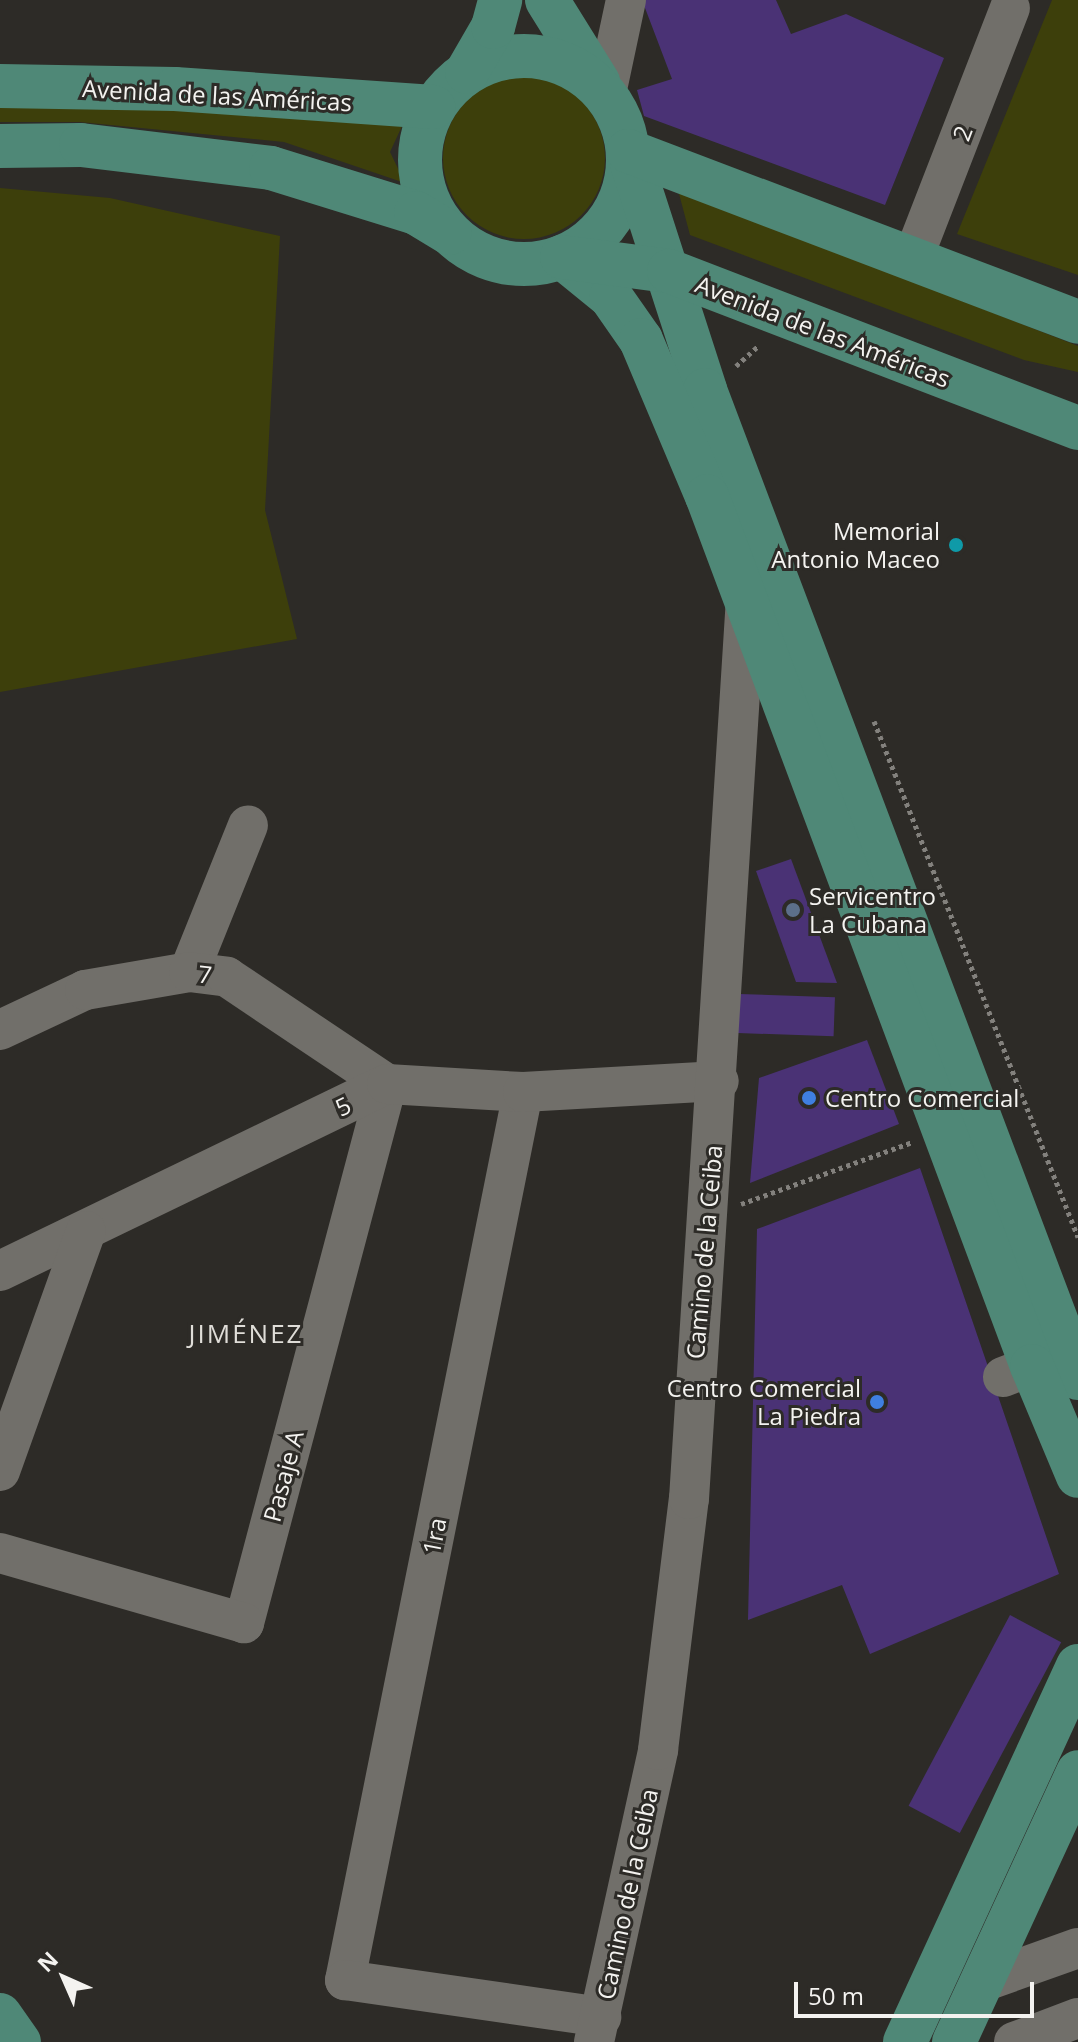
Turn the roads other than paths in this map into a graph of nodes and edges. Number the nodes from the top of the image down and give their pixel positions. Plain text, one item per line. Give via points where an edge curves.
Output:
1 (500, 0) edge
2 (547, 0) edge
3 (626, 0) edge
4 (1010, 8) dead end
5 (467, 72) junction
6 (0, 86) edge
7 (606, 94) junction
8 (433, 107) junction
9 (0, 146) edge
10 (628, 151) junction
11 (449, 233) junction
12 (562, 257) junction
13 (913, 258) junction
14 (669, 271) junction
15 (764, 311) junction
16 (1078, 322) edge
17 (726, 380) junction
18 (1078, 428) edge
19 (746, 598) junction
20 (248, 825) dead end
21 (189, 972) junction
22 (0, 1030) edge
23 (719, 1081) junction
24 (387, 1084) junction
25 (523, 1092) junction
26 (86, 1231) junction
27 (0, 1271) edge
28 (1059, 1283) edge
29 (1078, 1378) edge
30 (0, 1471) edge
31 (1078, 1476) edge
32 (0, 1553) edge
33 (1078, 1666) edge
34 (1078, 1772) edge
35 (1078, 1948) edge
36 (967, 2014) edge
37 (0, 2015) edge
38 (1078, 2018) edge
39 (598, 2029) edge
40 (19, 2042) edge
41 (905, 2042) edge
42 (1004, 2042) edge
43 (1014, 2042) edge

1 - 5 main road via 493,27
2 - 7 main road
3 - 7 street
4 - 13 street, 2
5 - 7 main road via 502,58 541,57 577,70
5 - 8 main road
6 - 8 main road, Avenida de las Américas via 175,89
7 - 10 main road
8 - 11 main road via 420,144 420,173 431,209
9 - 11 main road via 81,145 271,168 416,213
10 - 12 main road via 625,186 613,213 596,235
10 - 13 main road
10 - 14 main road
11 - 12 main road via 479,255 506,263
12 - 14 main road, Avenida de las Américas
12 - 19 main road via 611,297 641,340
13 - 16 main road
14 - 15 main road, Avenida de las Américas
14 - 17 main road
15 - 17 main road via 733,321 717,335
15 - 18 main road, Avenida de las Américas
17 - 28 main road
19 - 23 street, Camino de la Ceiba via 737,685
19 - 31 main road via 943,1131 1018,1372
20 - 21 street
21 - 22 street, 7 via 85,990
21 - 24 street, 7 via 227,977
23 - 25 street, 5
23 - 39 street, Camino de la Ceiba via 692,1398 689,1499 662,1718
24 - 25 street, 5
24 - 26 street, 5
24 - 32 street, Pasaje A via 244,1623
25 - 39 street, 1ra via 345,1980
26 - 27 street, 5
26 - 30 street
28 - 29 main road
33 - 41 main road
34 - 36 main road
35 - 36 street
36 - 42 street
37 - 40 main road
38 - 43 street

